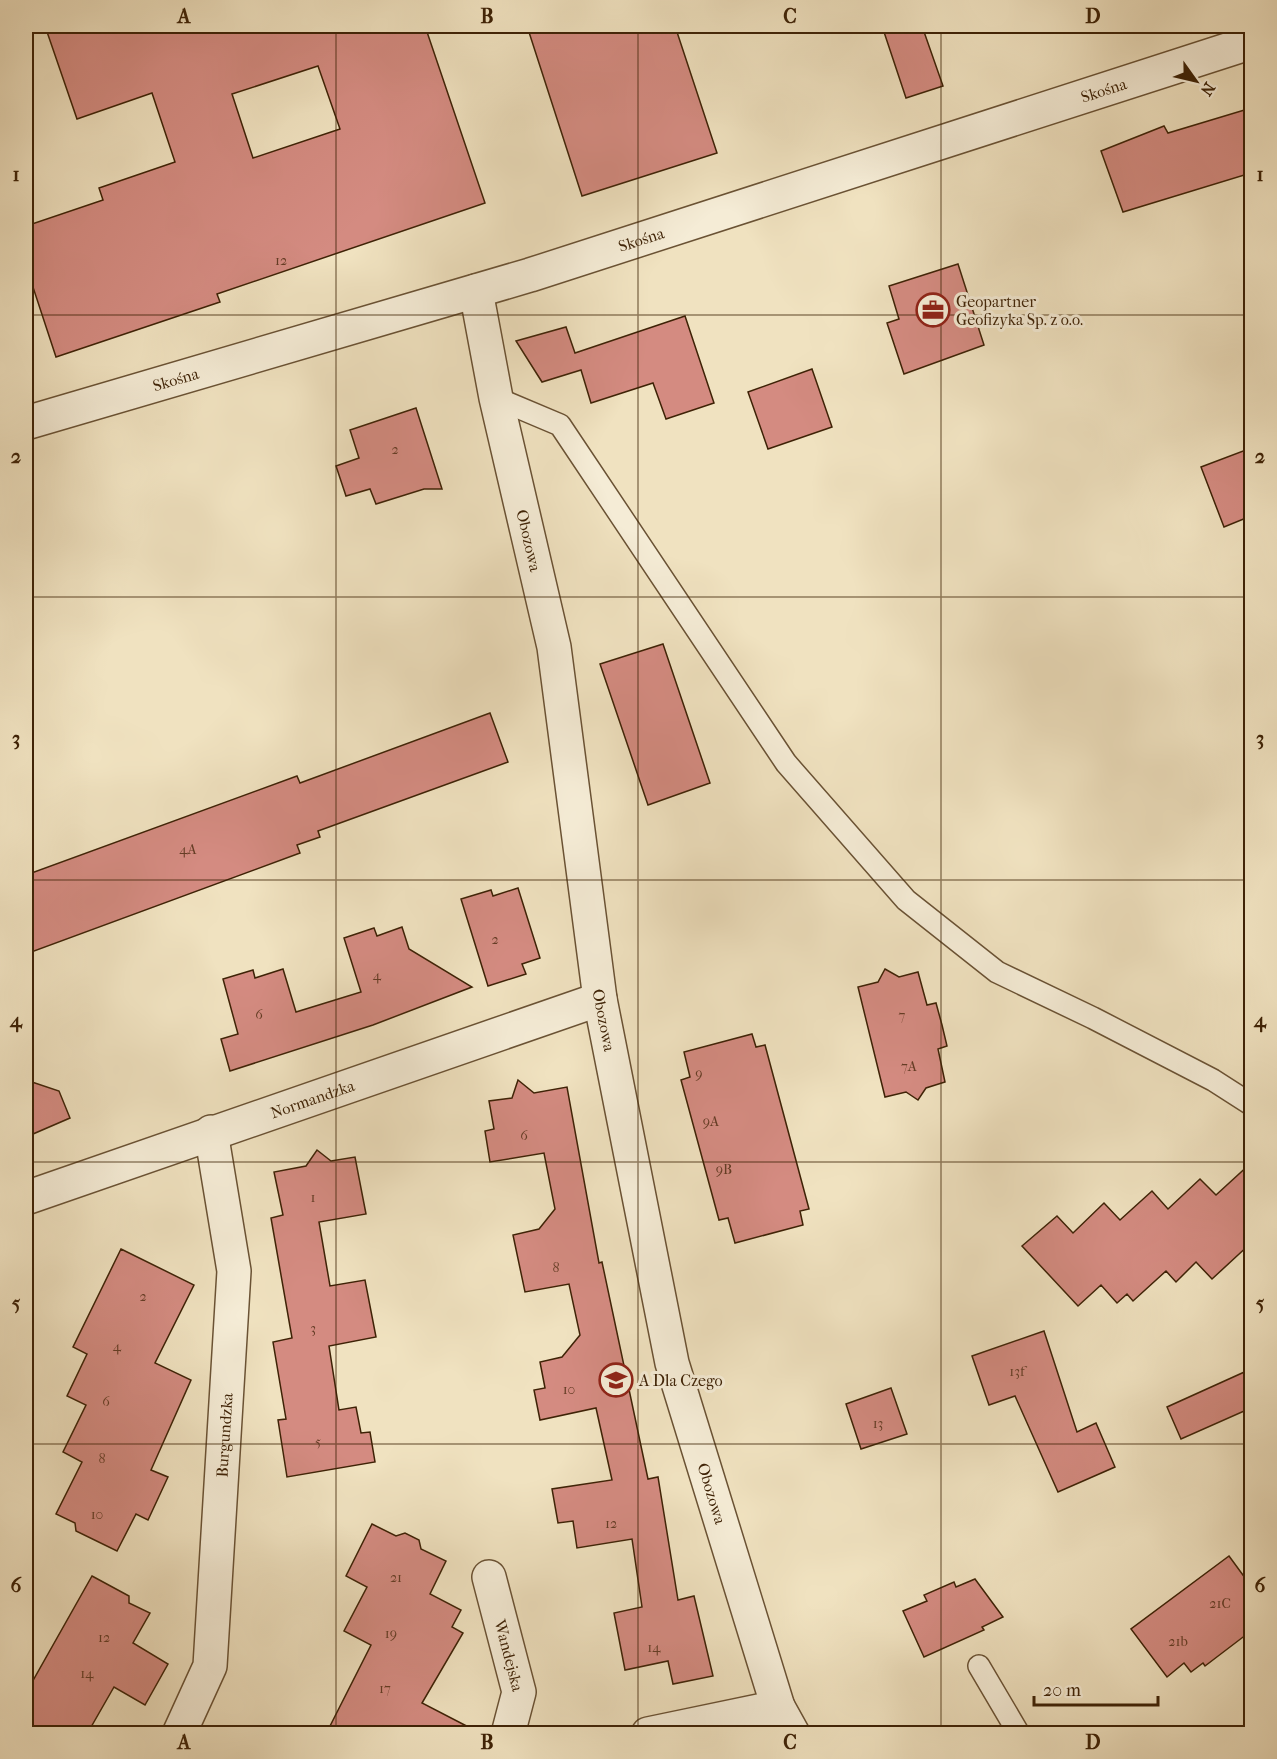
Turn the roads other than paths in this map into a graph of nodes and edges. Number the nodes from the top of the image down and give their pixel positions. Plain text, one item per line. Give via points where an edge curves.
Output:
1 (1251, 42) edge
2 (476, 291) junction
3 (496, 398) junction
4 (26, 423) edge
5 (600, 999) junction
6 (1251, 1105) edge
7 (211, 1132) junction
8 (26, 1198) edge
9 (489, 1577) dead end
10 (979, 1666) dead end
11 (785, 1720) edge
12 (179, 1734) edge
13 (508, 1734) edge
14 (648, 1734) edge
15 (1019, 1734) edge

1 - 2 street, Skośna
2 - 3 street, Obozowa
2 - 4 street, Skośna
3 - 5 street, Obozowa via 554,647
3 - 6 lane via 560,425 786,763 906,900 997,972 1203,1075
5 - 7 street, Normandzka
5 - 11 street, Obozowa via 672,1363
7 - 8 street, Normandzka
7 - 12 street, Burgundzka via 234,1271 210,1666
9 - 13 street, Wandejska via 519,1692
10 - 15 lane
11 - 14 street

